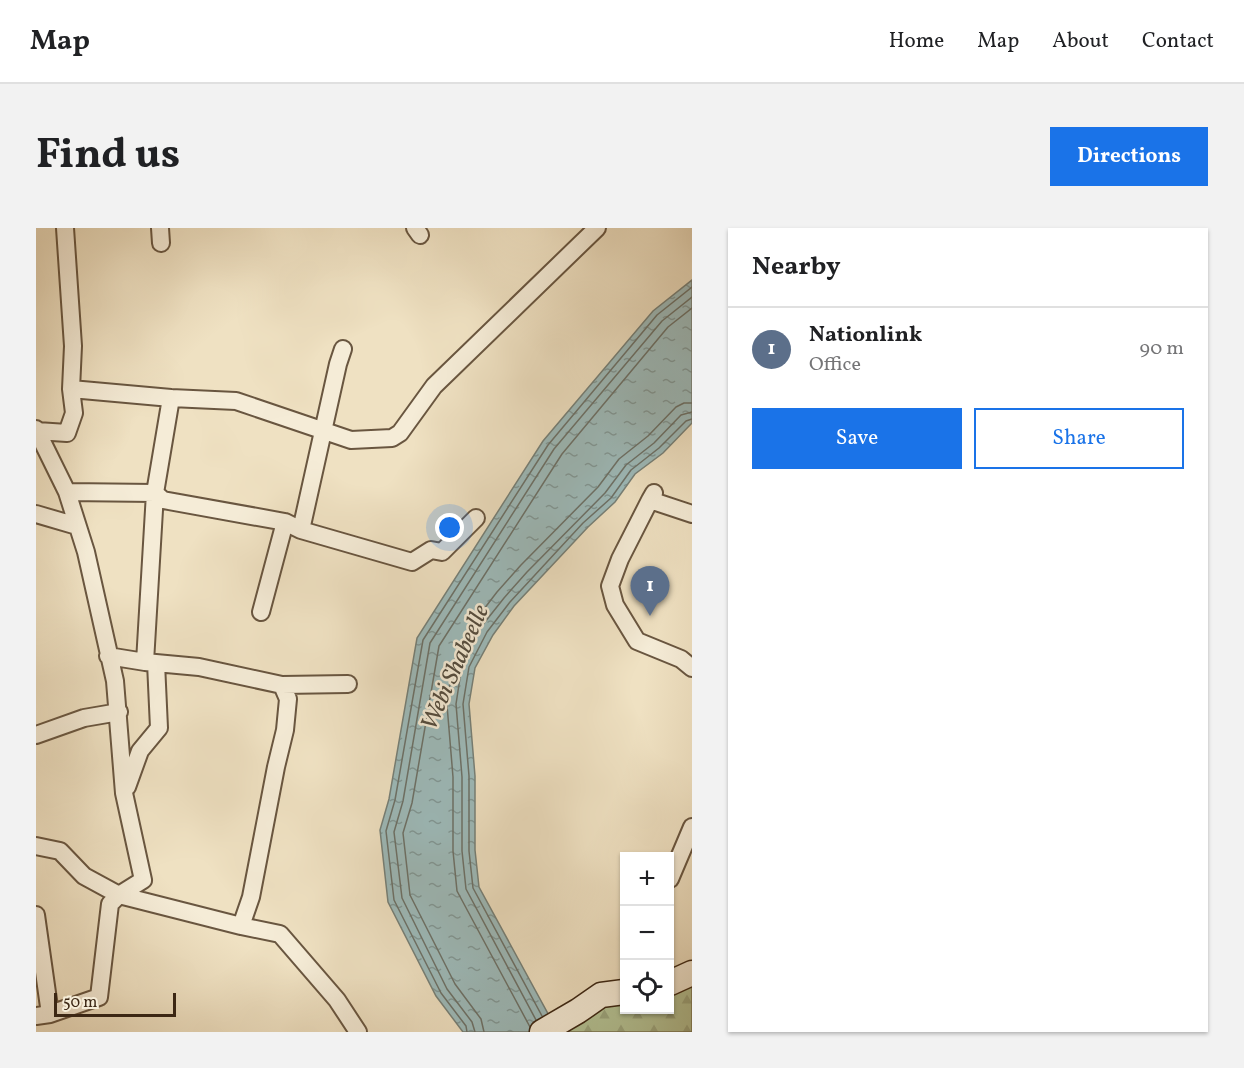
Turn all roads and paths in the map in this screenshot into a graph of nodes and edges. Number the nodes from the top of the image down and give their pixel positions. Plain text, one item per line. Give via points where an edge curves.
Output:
1 (597, 228) edge
2 (67, 229) edge
3 (343, 349) dead end
4 (71, 389) junction
5 (171, 398) junction
6 (37, 430) edge
7 (323, 432) junction
8 (67, 492) junction
9 (155, 493) junction
10 (36, 514) edge
11 (692, 514) edge
12 (476, 518) dead end
13 (285, 522) junction
14 (76, 525) junction
15 (301, 530) junction
16 (261, 612) dead end
17 (108, 656) junction
18 (150, 663) junction
19 (692, 668) edge
20 (348, 684) dead end
21 (282, 686) junction
22 (118, 712) junction
23 (36, 735) edge
24 (124, 793) junction
25 (692, 827) edge
26 (36, 846) edge
27 (685, 866) edge
28 (119, 895) junction
29 (36, 920) edge
30 (241, 926) junction
31 (692, 973) edge
32 (674, 981) edge
33 (620, 993) edge
34 (43, 1015) edge
35 (358, 1032) edge
36 (542, 1032) edge

1 - 7 street via 434,386 400,433 392,438 351,440
2 - 4 street via 73,346
3 - 7 street
4 - 5 street
4 - 6 street via 74,413 67,433
5 - 7 street via 237,401
5 - 9 street
6 - 8 street
7 - 15 street
8 - 9 street
8 - 14 street
9 - 13 street via 163,500
9 - 18 street
10 - 14 street
11 - 19 street via 652,496 610,586 615,605 637,641 681,659
12 - 15 street via 442,552 431,550 412,562
13 - 15 street
13 - 16 street
14 - 17 street via 86,552
17 - 18 street
17 - 22 street
18 - 21 street via 199,667
18 - 24 street via 159,728 140,751
20 - 21 street
21 - 30 street via 288,699 285,730 251,897
22 - 23 street via 84,718
22 - 24 street
24 - 28 street via 143,880
25 - 27 street
26 - 28 street via 60,851 84,876
28 - 30 street
28 - 34 street via 111,904 99,997
29 - 34 street
30 - 35 street via 280,934 337,1000
31 - 32 main road
33 - 36 main road via 601,995

